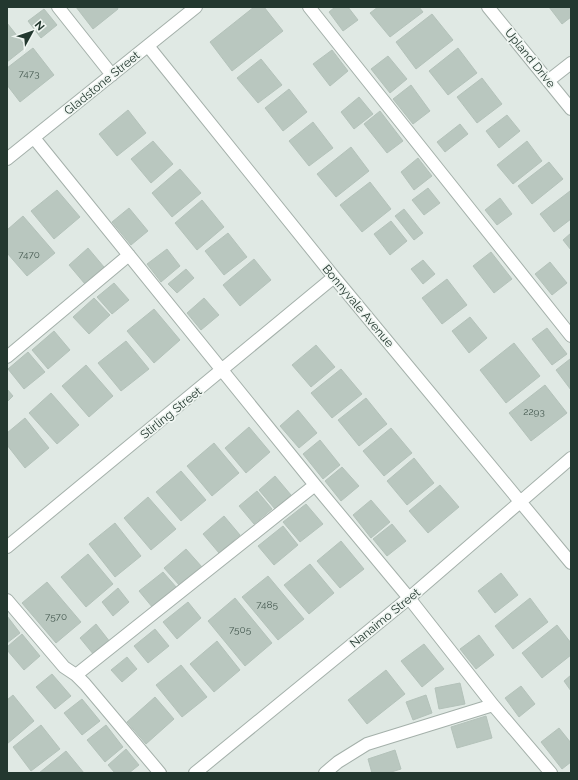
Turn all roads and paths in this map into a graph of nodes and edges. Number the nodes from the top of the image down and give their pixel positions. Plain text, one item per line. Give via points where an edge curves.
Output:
1 (58, 7) edge
2 (196, 7) edge
3 (309, 7) edge
4 (488, 7) edge
5 (148, 46) junction
6 (571, 63) edge
7 (112, 74) junction
8 (548, 81) junction
9 (571, 109) edge
10 (34, 138) junction
11 (7, 159) edge
12 (129, 255) junction
13 (334, 277) junction
14 (571, 336) edge
15 (7, 357) edge
16 (223, 370) junction
17 (571, 458) edge
18 (315, 485) junction
19 (521, 502) junction
20 (7, 547) edge
21 (571, 563) edge
22 (409, 598) junction
23 (7, 600) edge
24 (76, 675) junction
25 (493, 705) junction
26 (202, 771) edge
27 (160, 773) edge
28 (325, 773) edge
29 (551, 773) edge

1 - 7 street
2 - 5 street, Gladstone Street
3 - 14 street
4 - 8 street, Upland Drive
5 - 7 street, Gladstone Street
5 - 13 street, Bonnyvale Avenue
6 - 8 street
7 - 10 street, Gladstone Street
8 - 9 street, Upland Drive
10 - 11 street, Gladstone Street
10 - 12 street
12 - 15 street
12 - 16 street
13 - 16 street, Stirling Street
13 - 19 street, Bonnyvale Avenue
16 - 18 street
16 - 20 street, Stirling Street
17 - 19 street, Nanaimo Street
18 - 22 street
18 - 24 street
19 - 21 street, Bonnyvale Avenue
19 - 22 street, Nanaimo Street
22 - 25 street
22 - 26 street, Nanaimo Street
23 - 24 street via 64,667
24 - 27 street
25 - 28 street via 367,744
25 - 29 street

